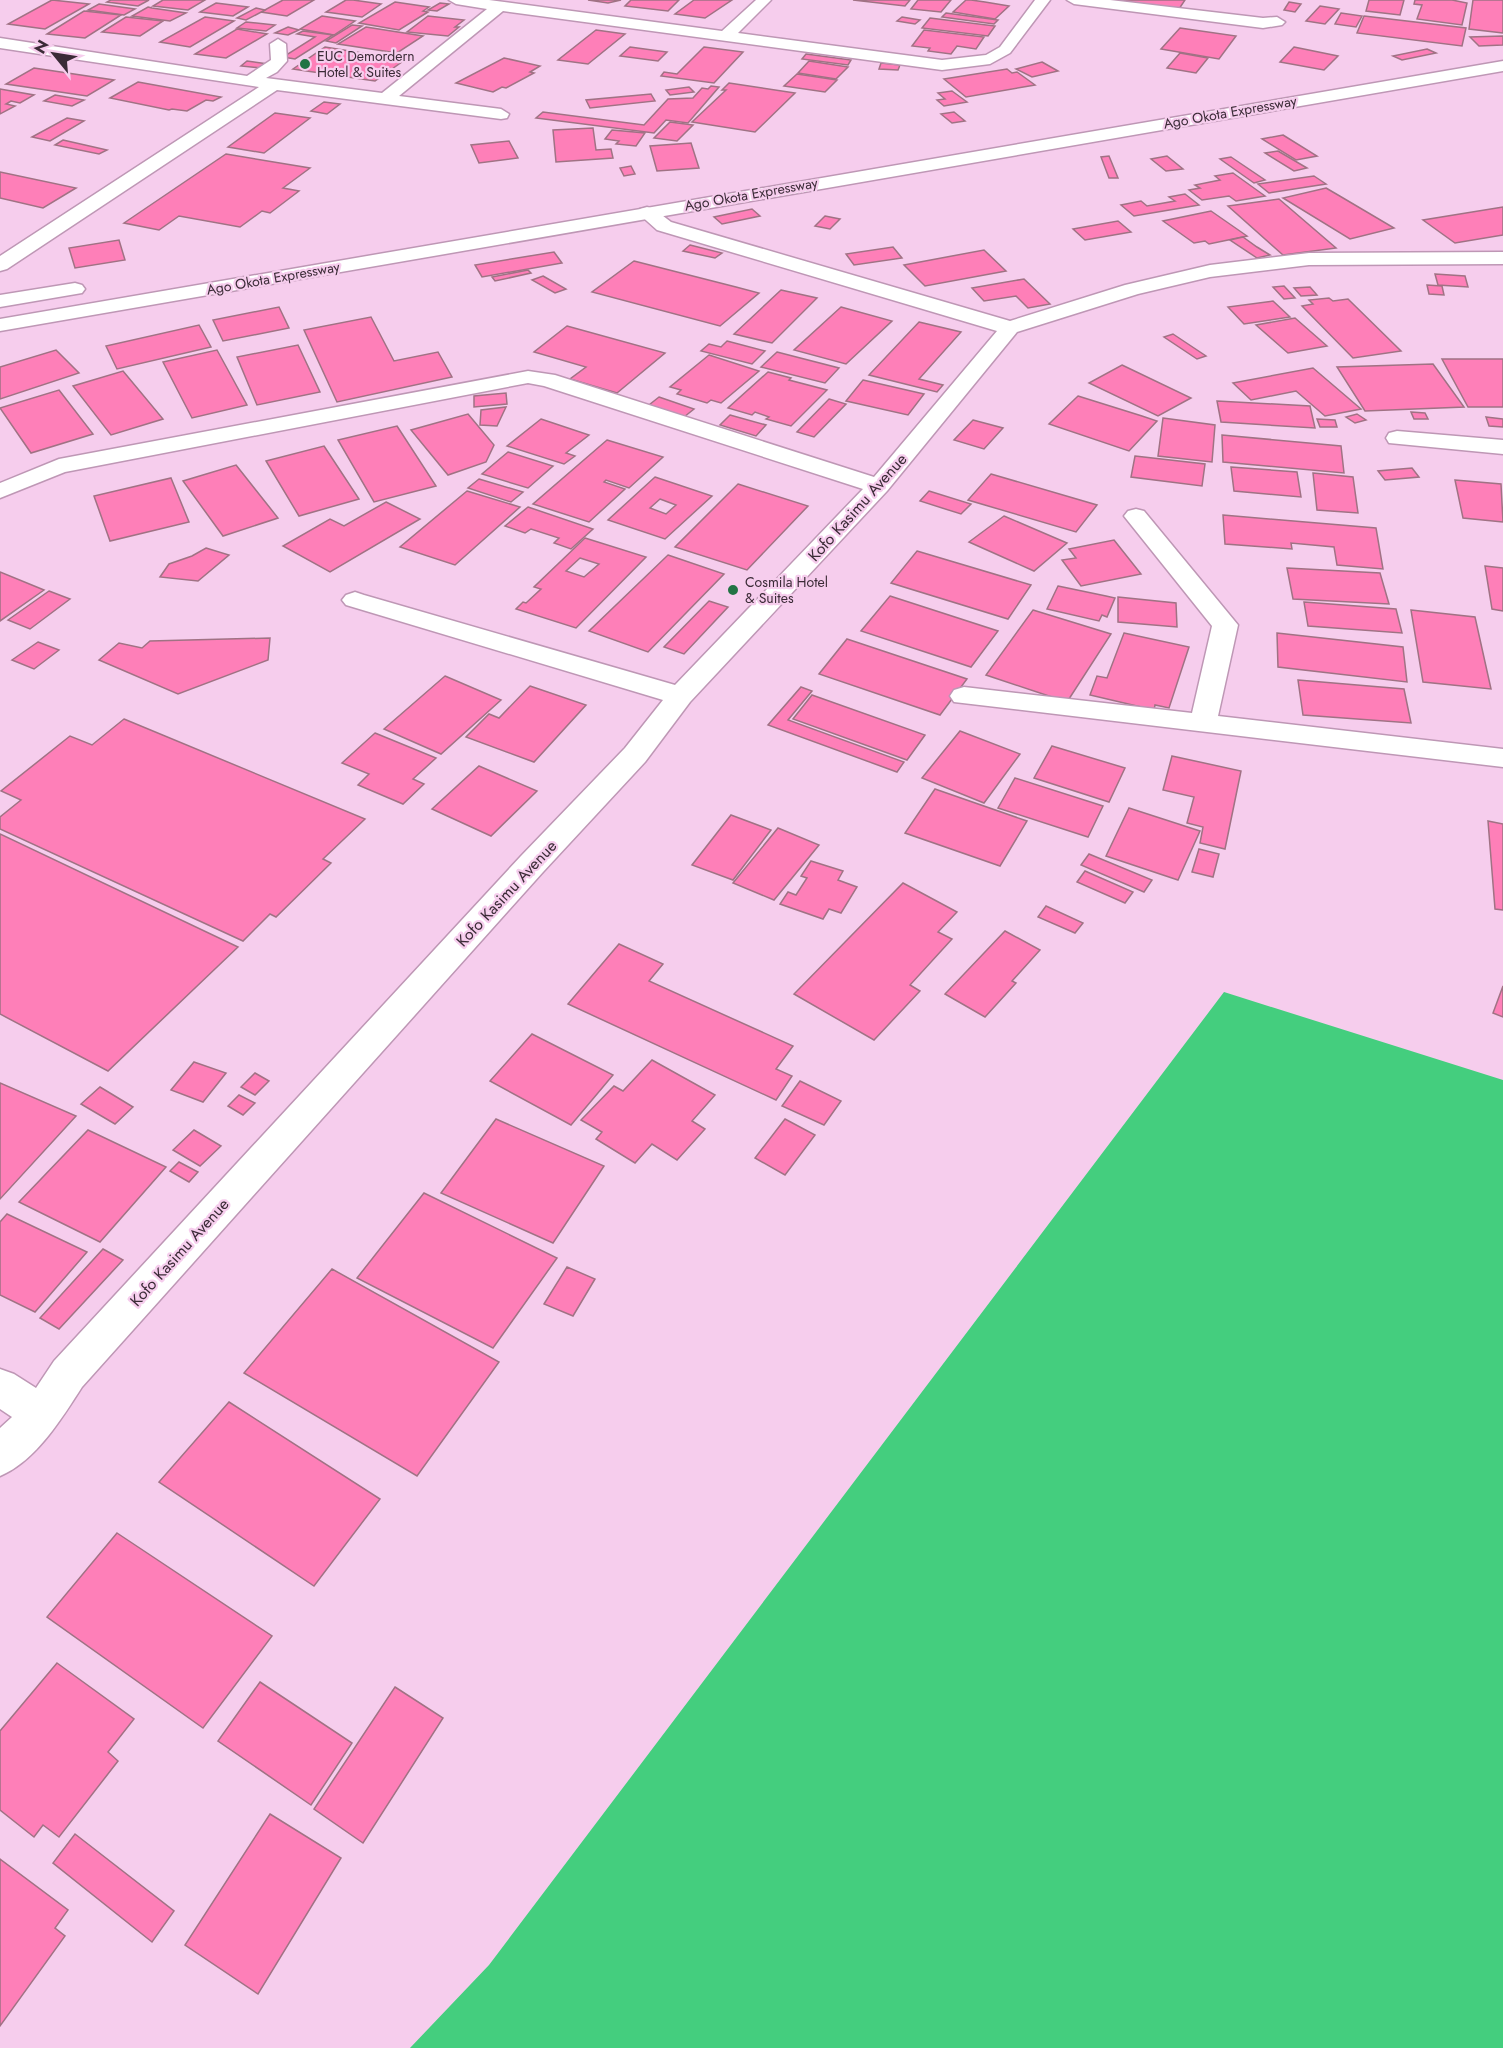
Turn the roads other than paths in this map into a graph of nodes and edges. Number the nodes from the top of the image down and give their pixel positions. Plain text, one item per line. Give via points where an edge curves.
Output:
1 (456, 0) edge
2 (764, 0) edge
3 (1043, 0) edge
4 (1074, 0) edge
5 (498, 6) junction
6 (1277, 22) dead end
7 (726, 36) junction
8 (0, 43) edge
9 (278, 44) dead end
10 (19, 46) junction
11 (1503, 51) edge
12 (0, 56) edge
13 (1503, 66) edge
14 (249, 81) junction
15 (274, 84) junction
16 (386, 99) junction
17 (501, 114) dead end
18 (1073, 122) dead end
19 (647, 213) junction
20 (1503, 258) edge
21 (0, 265) edge
22 (93, 286) dead end
23 (0, 301) edge
24 (0, 325) edge
25 (1010, 328) junction
26 (1397, 438) dead end
27 (1503, 447) edge
28 (879, 486) junction
29 (0, 491) edge
30 (1136, 516) dead end
31 (355, 600) dead end
32 (680, 696) junction
33 (964, 696) dead end
34 (1203, 724) junction
35 (1503, 758) edge
36 (0, 1387) edge
37 (42, 1414) junction
38 (0, 1456) edge

1 - 5 street
2 - 7 street
3 - 7 street via 1005,50 969,64 942,65
4 - 6 street
5 - 7 street
5 - 16 street
8 - 10 street
9 - 14 street via 279,61
10 - 12 street
10 - 14 street
11 - 18 street, Ago Okota Expressway
13 - 19 street, Ago Okota Expressway
14 - 15 street
15 - 16 street
15 - 21 street
16 - 17 street
19 - 24 street, Ago Okota Expressway
19 - 25 street via 664,226
20 - 25 street via 1309,259 1210,271 1132,289
22 - 23 street
25 - 28 street, Kofo Kasimu Avenue
26 - 27 street
28 - 29 street via 528,377 60,466
28 - 32 street, Kofo Kasimu Avenue
30 - 34 street via 1225,625
31 - 32 street
32 - 37 street, Kofo Kasimu Avenue via 635,755 68,1374
33 - 34 street
34 - 35 street
36 - 37 street
37 - 38 street, Kofo Kasimu Avenue

